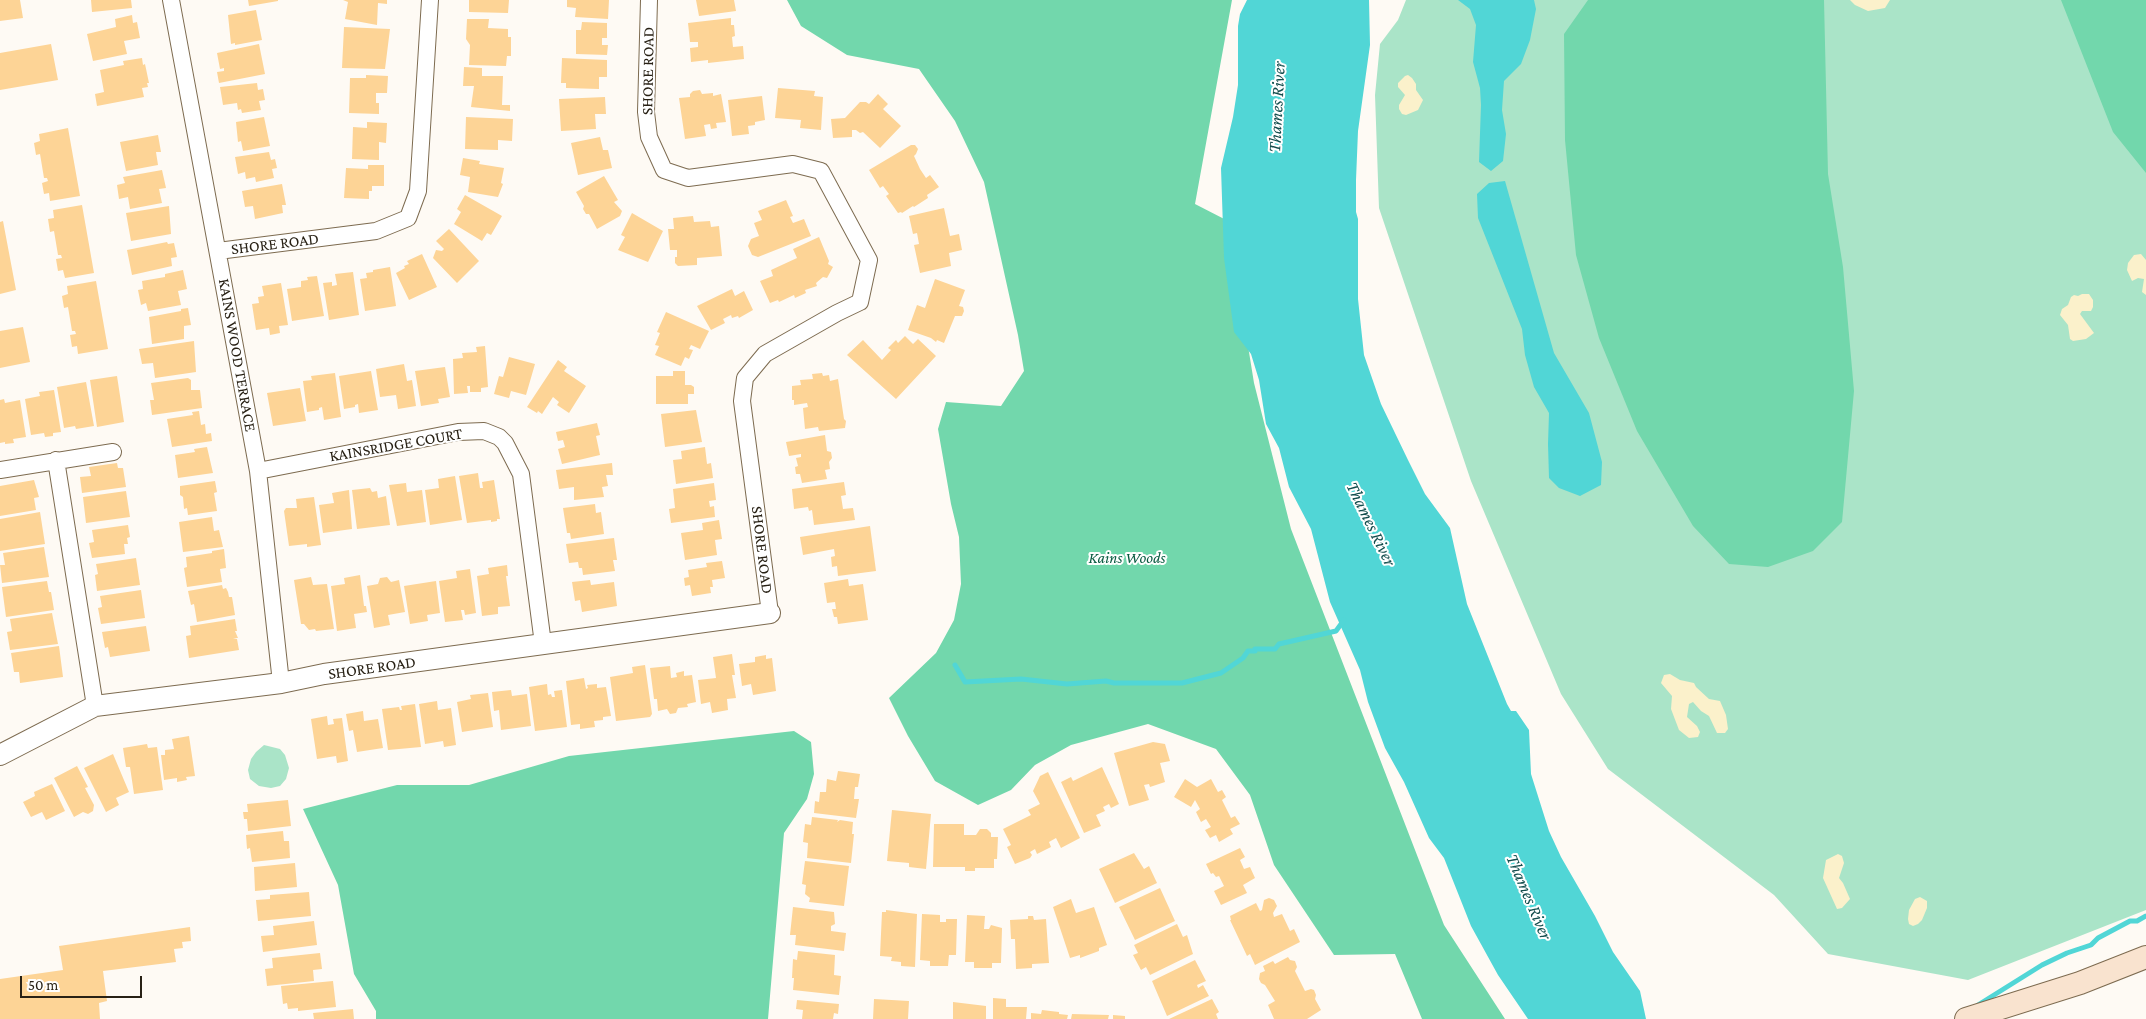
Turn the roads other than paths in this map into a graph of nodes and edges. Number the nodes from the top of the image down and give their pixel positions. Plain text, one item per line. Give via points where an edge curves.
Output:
1 (170, 0) edge
2 (430, 0) edge
3 (649, 0) edge
4 (218, 251) junction
5 (112, 452) dead end
6 (56, 460) junction
7 (0, 470) edge
8 (258, 471) junction
9 (770, 613) joint
10 (543, 644) junction
11 (281, 683) junction
12 (95, 706) junction
13 (0, 755) edge
14 (2146, 957) edge
15 (2006, 1013) edge
16 (1966, 1019) edge

1 - 4 street, KAINS WOOD TERRACE
2 - 4 street, SHORE ROAD via 418,192 408,218 376,231
3 - 9 street, SHORE ROAD via 646,112 649,137 664,170 688,178 793,164 821,172 869,260 860,302 766,354 745,378 742,401
4 - 8 street, KAINS WOOD TERRACE
5 - 6 street
6 - 7 street
6 - 12 street
8 - 10 street, KAINSRIDGE COURT via 458,432 484,431 499,437 521,474
8 - 11 street, KAINS WOOD TERRACE
9 - 10 street, SHORE ROAD
10 - 11 street, SHORE ROAD via 324,674
11 - 12 street, SHORE ROAD
12 - 13 street, SHORE ROAD
14 - 15 main road
15 - 16 main road

